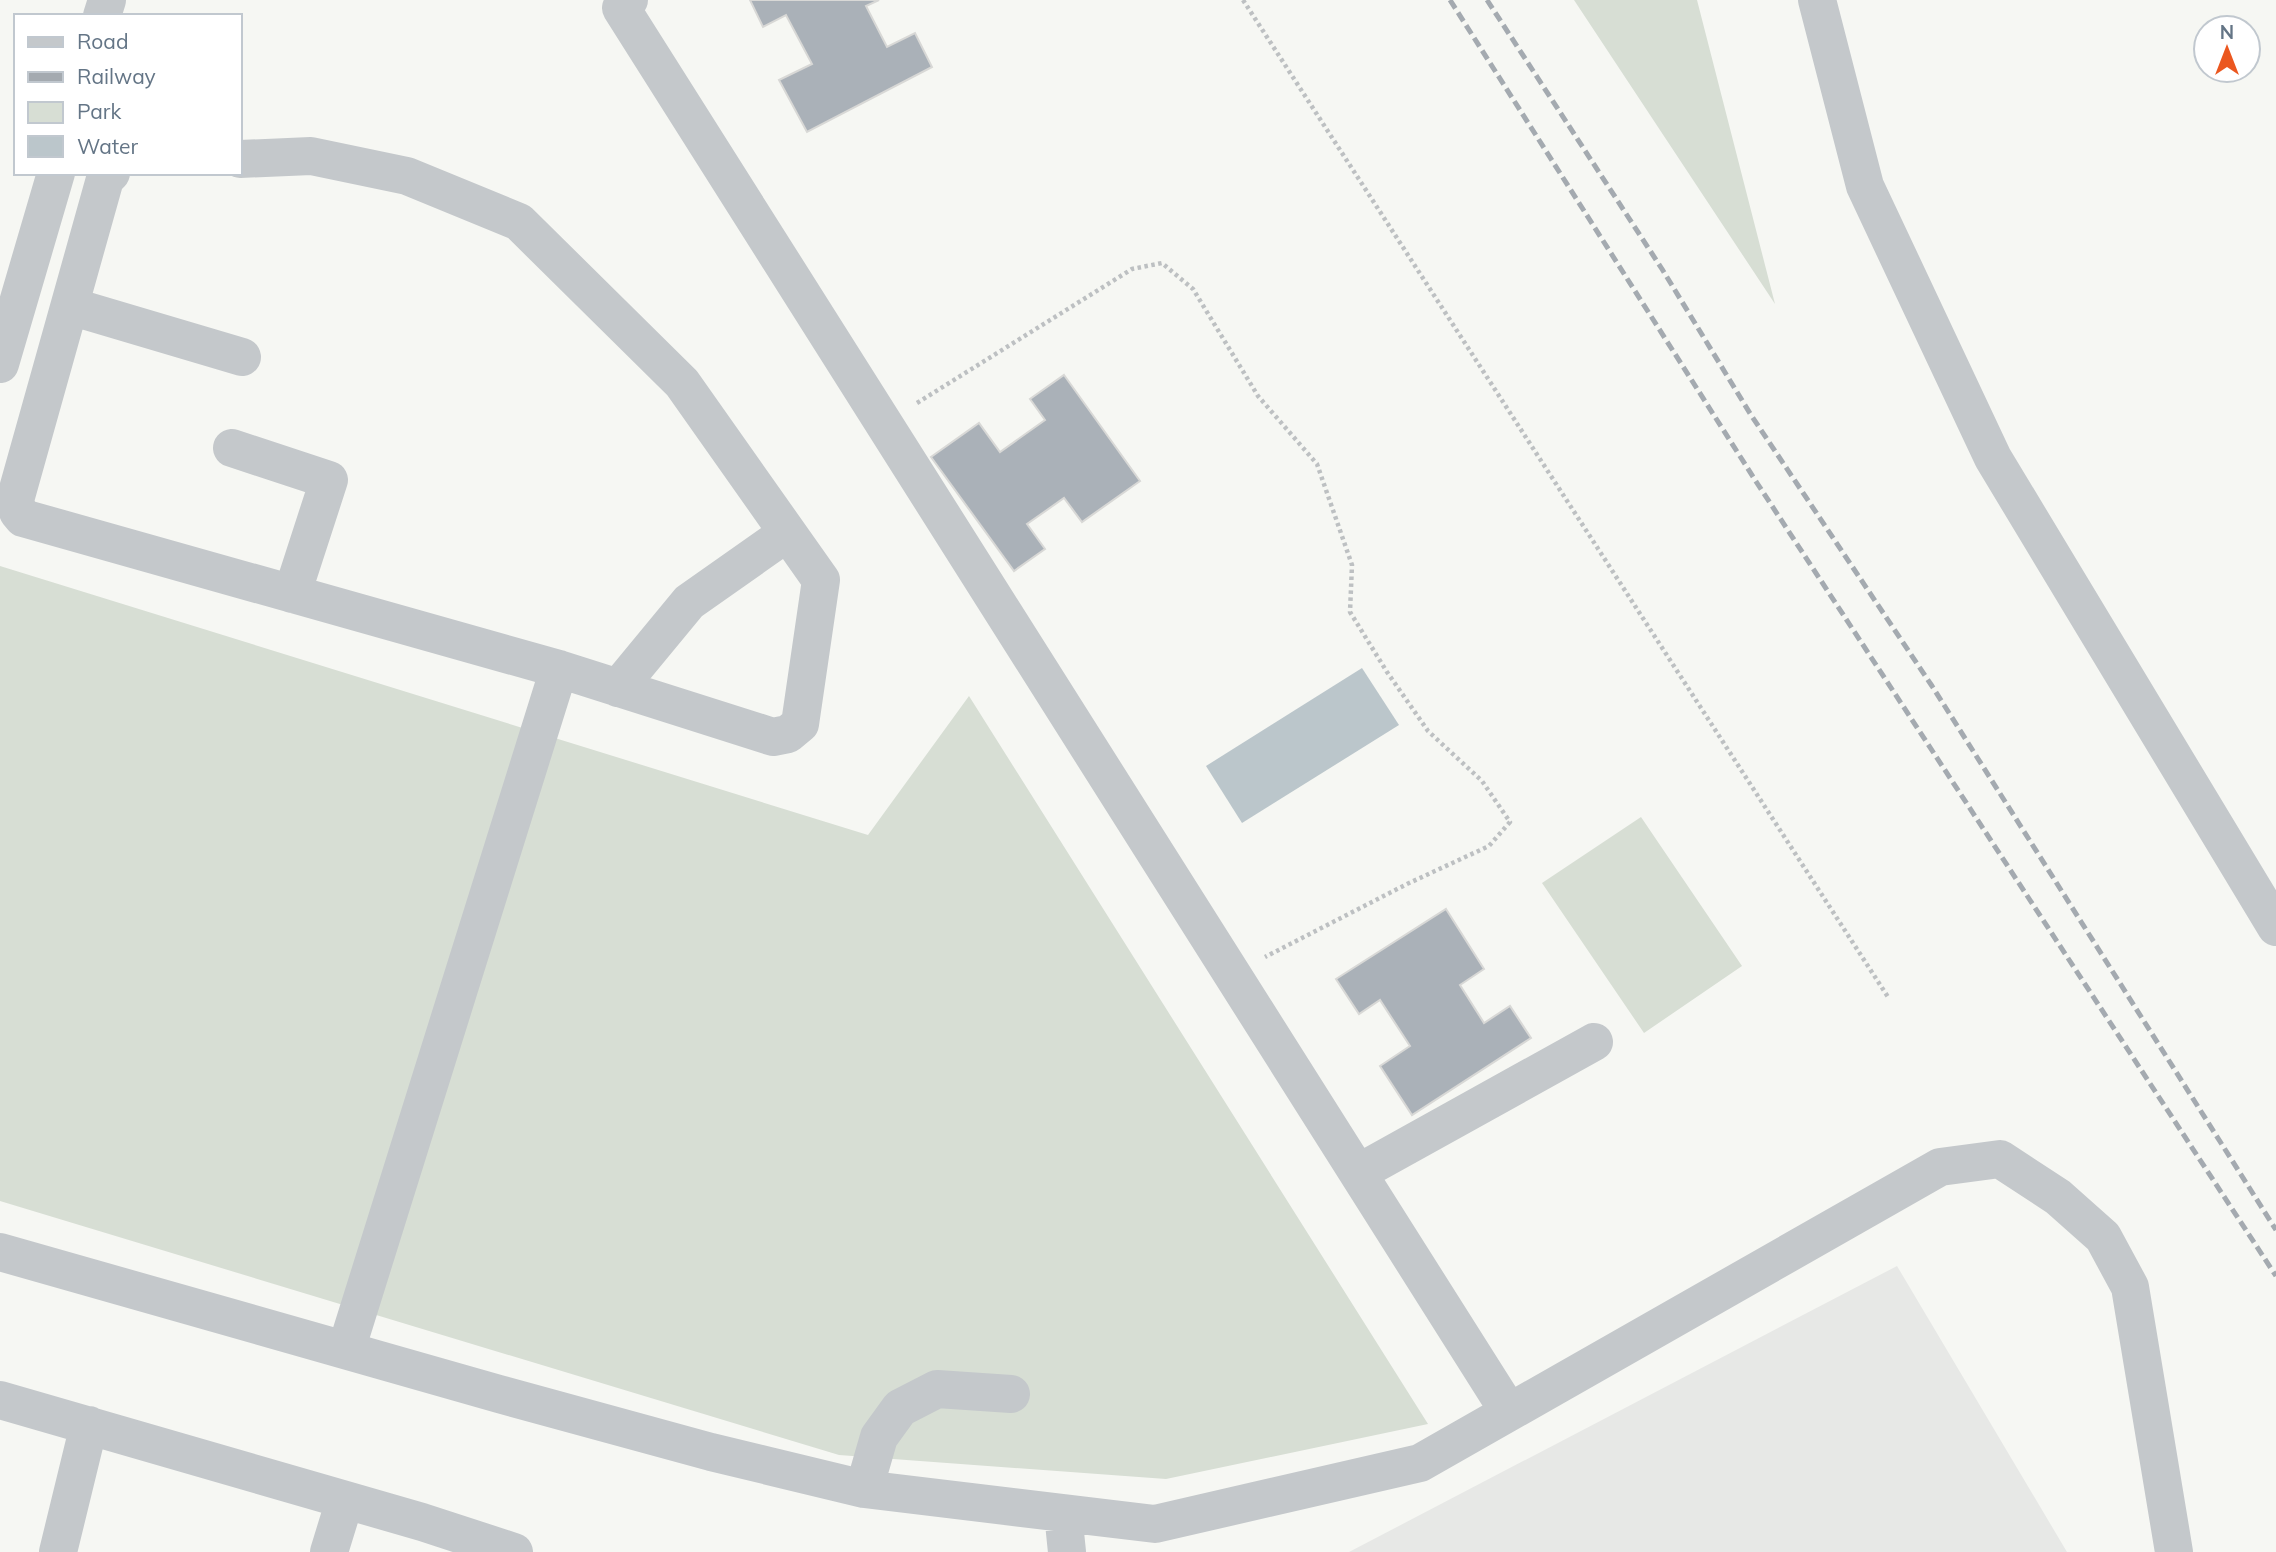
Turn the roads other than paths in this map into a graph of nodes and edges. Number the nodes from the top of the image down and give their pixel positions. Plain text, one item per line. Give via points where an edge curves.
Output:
1 (629, 0) edge
2 (1817, 0) edge
3 (242, 159) edge
4 (55, 175) edge
5 (109, 175) edge
6 (70, 306) junction
7 (242, 358) dead end
8 (0, 364) edge
9 (232, 448) dead end
10 (788, 533) junction
11 (292, 594) junction
12 (559, 669) junction
13 (618, 688) junction
14 (2276, 927) edge
15 (1594, 1042) dead end
16 (1358, 1173) junction
17 (0, 1252) edge
18 (346, 1350) junction
19 (1011, 1394) dead end
20 (0, 1400) edge
21 (1509, 1412) junction
22 (89, 1425) junction
23 (864, 1489) junction
24 (345, 1500) junction
25 (1063, 1513) junction
26 (58, 1552) edge
27 (329, 1552) edge
28 (514, 1552) edge
29 (1067, 1552) edge
30 (2174, 1552) edge

1 - 16 street via 621,8
2 - 14 street via 1865,186 1993,458
3 - 10 street via 311,156 407,176 519,222 682,383
4 - 8 street
5 - 6 street
6 - 7 street
6 - 11 street via 15,500 18,512 23,518
9 - 11 street via 329,480
10 - 13 street via 690,601
10 - 13 street via 821,580 800,724 788,734 773,737
11 - 12 street
12 - 13 street
12 - 18 street
15 - 16 street
16 - 21 street
17 - 18 street
18 - 23 street via 711,1452
19 - 23 street via 937,1389 900,1408 879,1437
20 - 22 street
21 - 25 street via 1420,1463 1155,1524
21 - 30 street via 1940,1167 2000,1159 2058,1197 2102,1237 2130,1287
22 - 24 street
22 - 26 street
23 - 25 street
24 - 27 street
24 - 28 street
25 - 29 street

